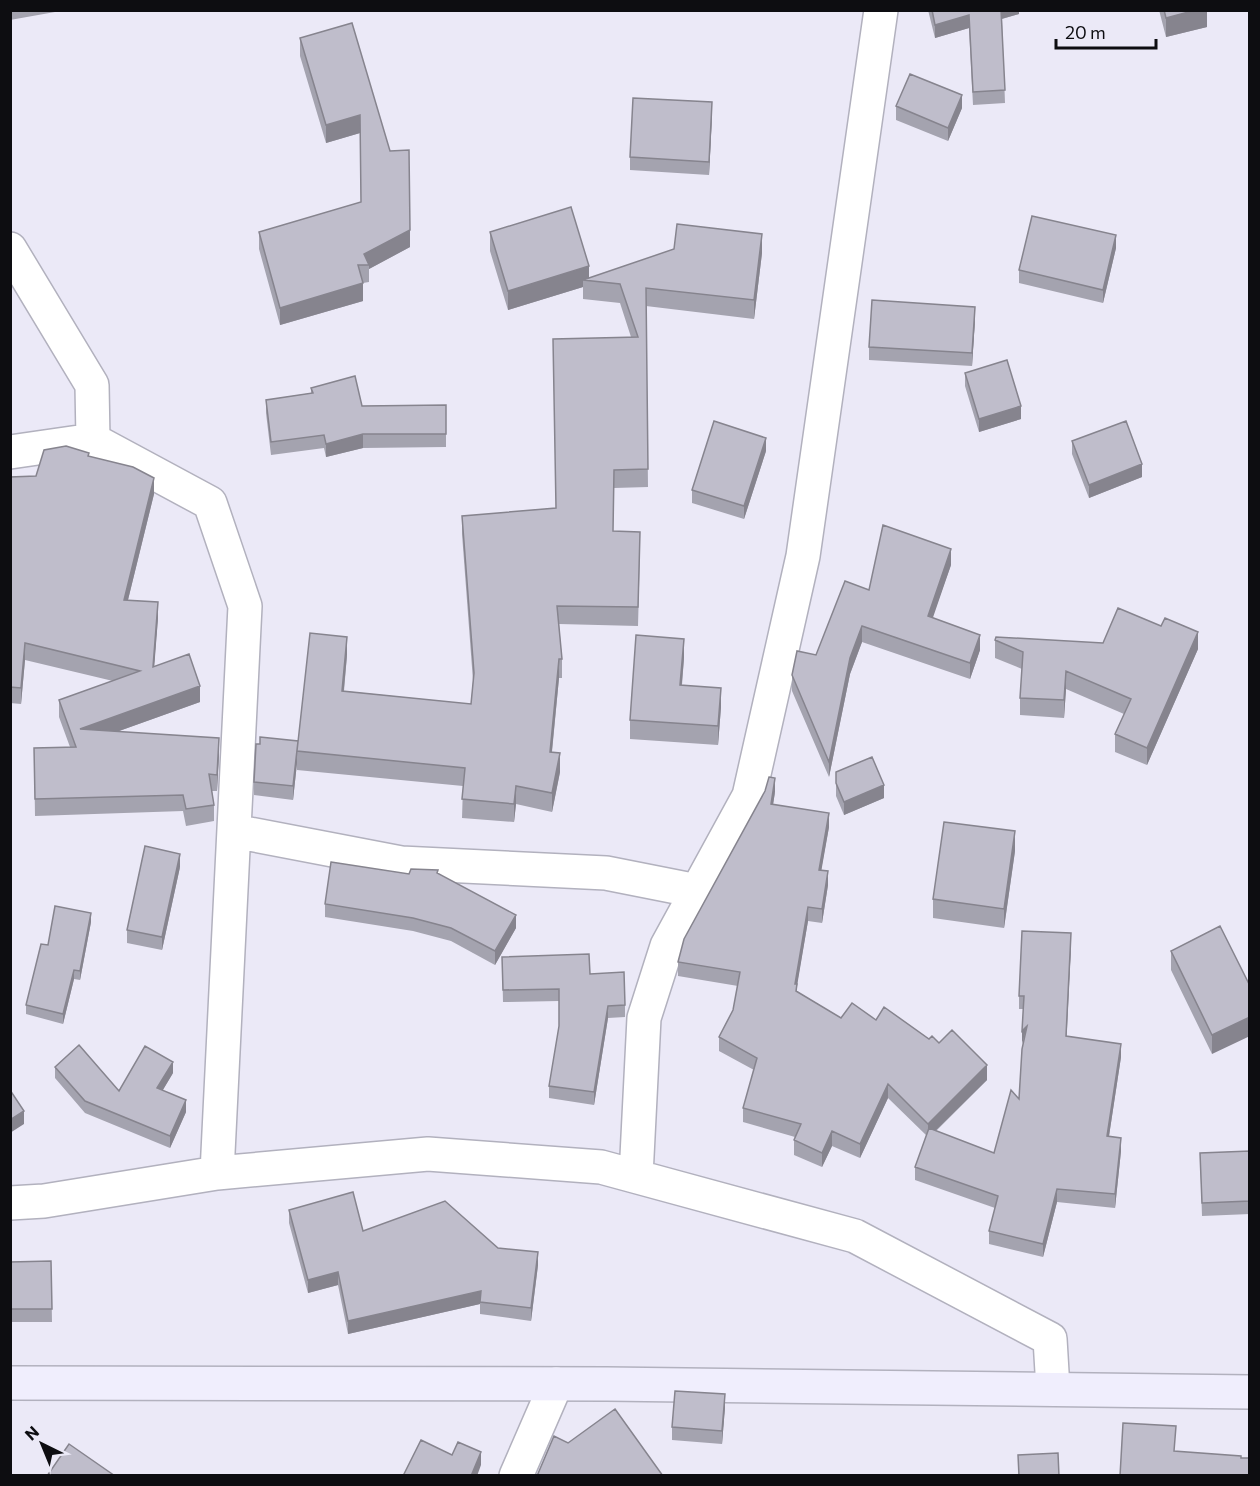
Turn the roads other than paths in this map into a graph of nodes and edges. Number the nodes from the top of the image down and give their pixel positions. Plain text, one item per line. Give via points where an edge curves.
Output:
1 (880, 10) edge
2 (10, 249) edge
3 (93, 440) junction
4 (10, 452) edge
5 (234, 831) junction
6 (697, 891) junction
7 (217, 1173) junction
8 (636, 1176) junction
9 (10, 1203) edge
10 (10, 1383) edge
11 (556, 1384) junction
12 (1053, 1389) junction
13 (1250, 1392) edge
14 (516, 1476) edge

1 - 6 street via 803,556 749,796
2 - 3 street via 92,385
3 - 4 street
3 - 5 street via 210,503 245,606
5 - 6 street via 401,863 606,873
5 - 7 street
6 - 8 street via 667,946 644,1018
7 - 8 street via 428,1155 601,1167
7 - 9 street
8 - 12 street via 855,1236 1050,1338
10 - 11 street
11 - 12 street
11 - 14 street
12 - 13 street

